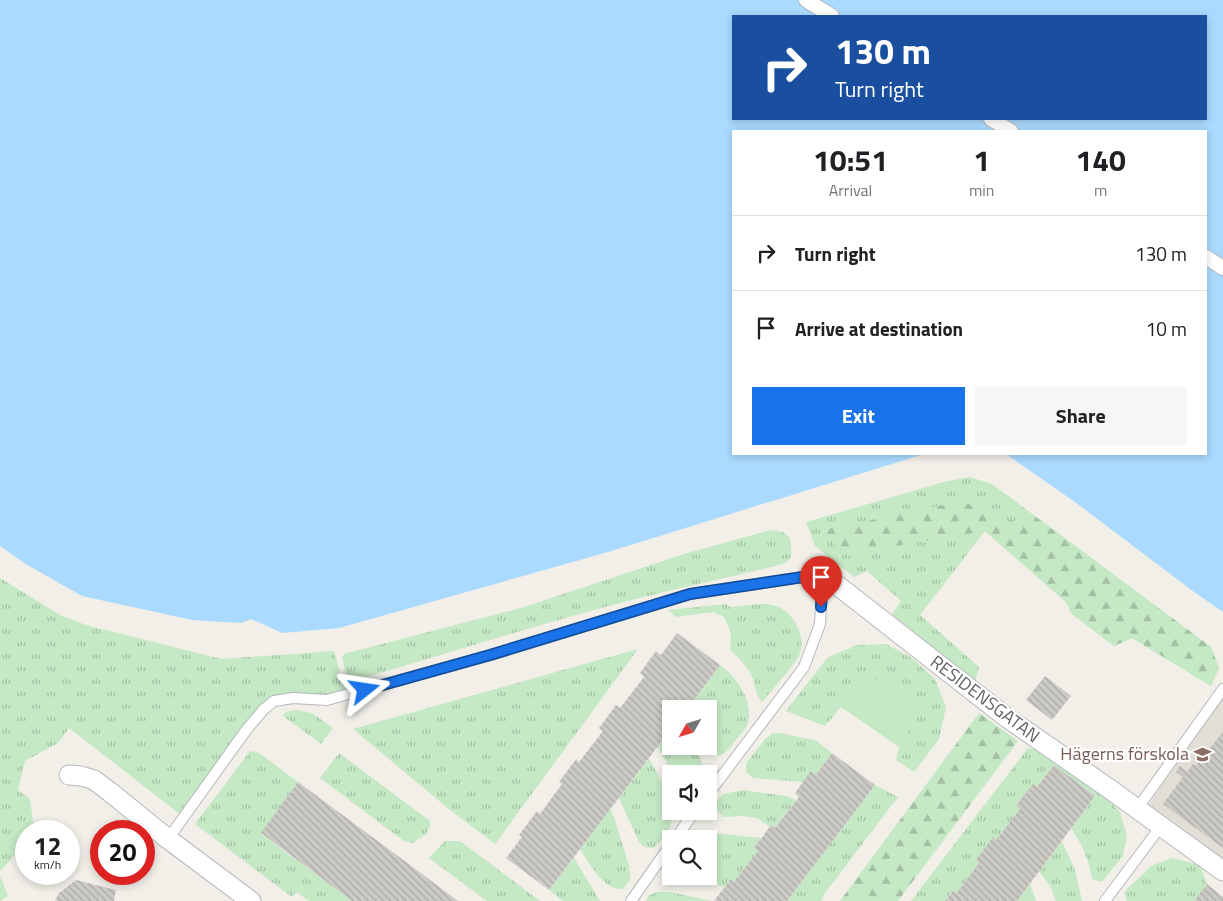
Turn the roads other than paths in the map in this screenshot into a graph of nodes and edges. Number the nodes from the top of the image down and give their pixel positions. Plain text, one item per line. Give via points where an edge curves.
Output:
1 (806, 0) edge
2 (830, 15) edge
3 (993, 120) edge
4 (1008, 130) edge
5 (1207, 258) edge
6 (1223, 268) edge
7 (823, 574) junction
8 (1223, 689) edge
9 (68, 774) dead end
10 (717, 782) edge
11 (1137, 809) junction
12 (1161, 826) junction
13 (168, 839) junction
14 (662, 857) edge
15 (1223, 871) edge
16 (251, 901) edge
17 (631, 901) edge
18 (1105, 901) edge

1 - 2 street
3 - 4 street
5 - 6 street
7 - 10 lane via 820,624 804,666
7 - 11 street, RESIDENSGATAN via 1006,717
7 - 13 lane via 690,594 327,700 293,698 274,701 246,729
8 - 11 lane
9 - 13 street via 94,780
11 - 12 street, RESIDENSGATAN
12 - 15 street, RESIDENSGATAN
12 - 18 lane
13 - 16 street
14 - 17 lane

